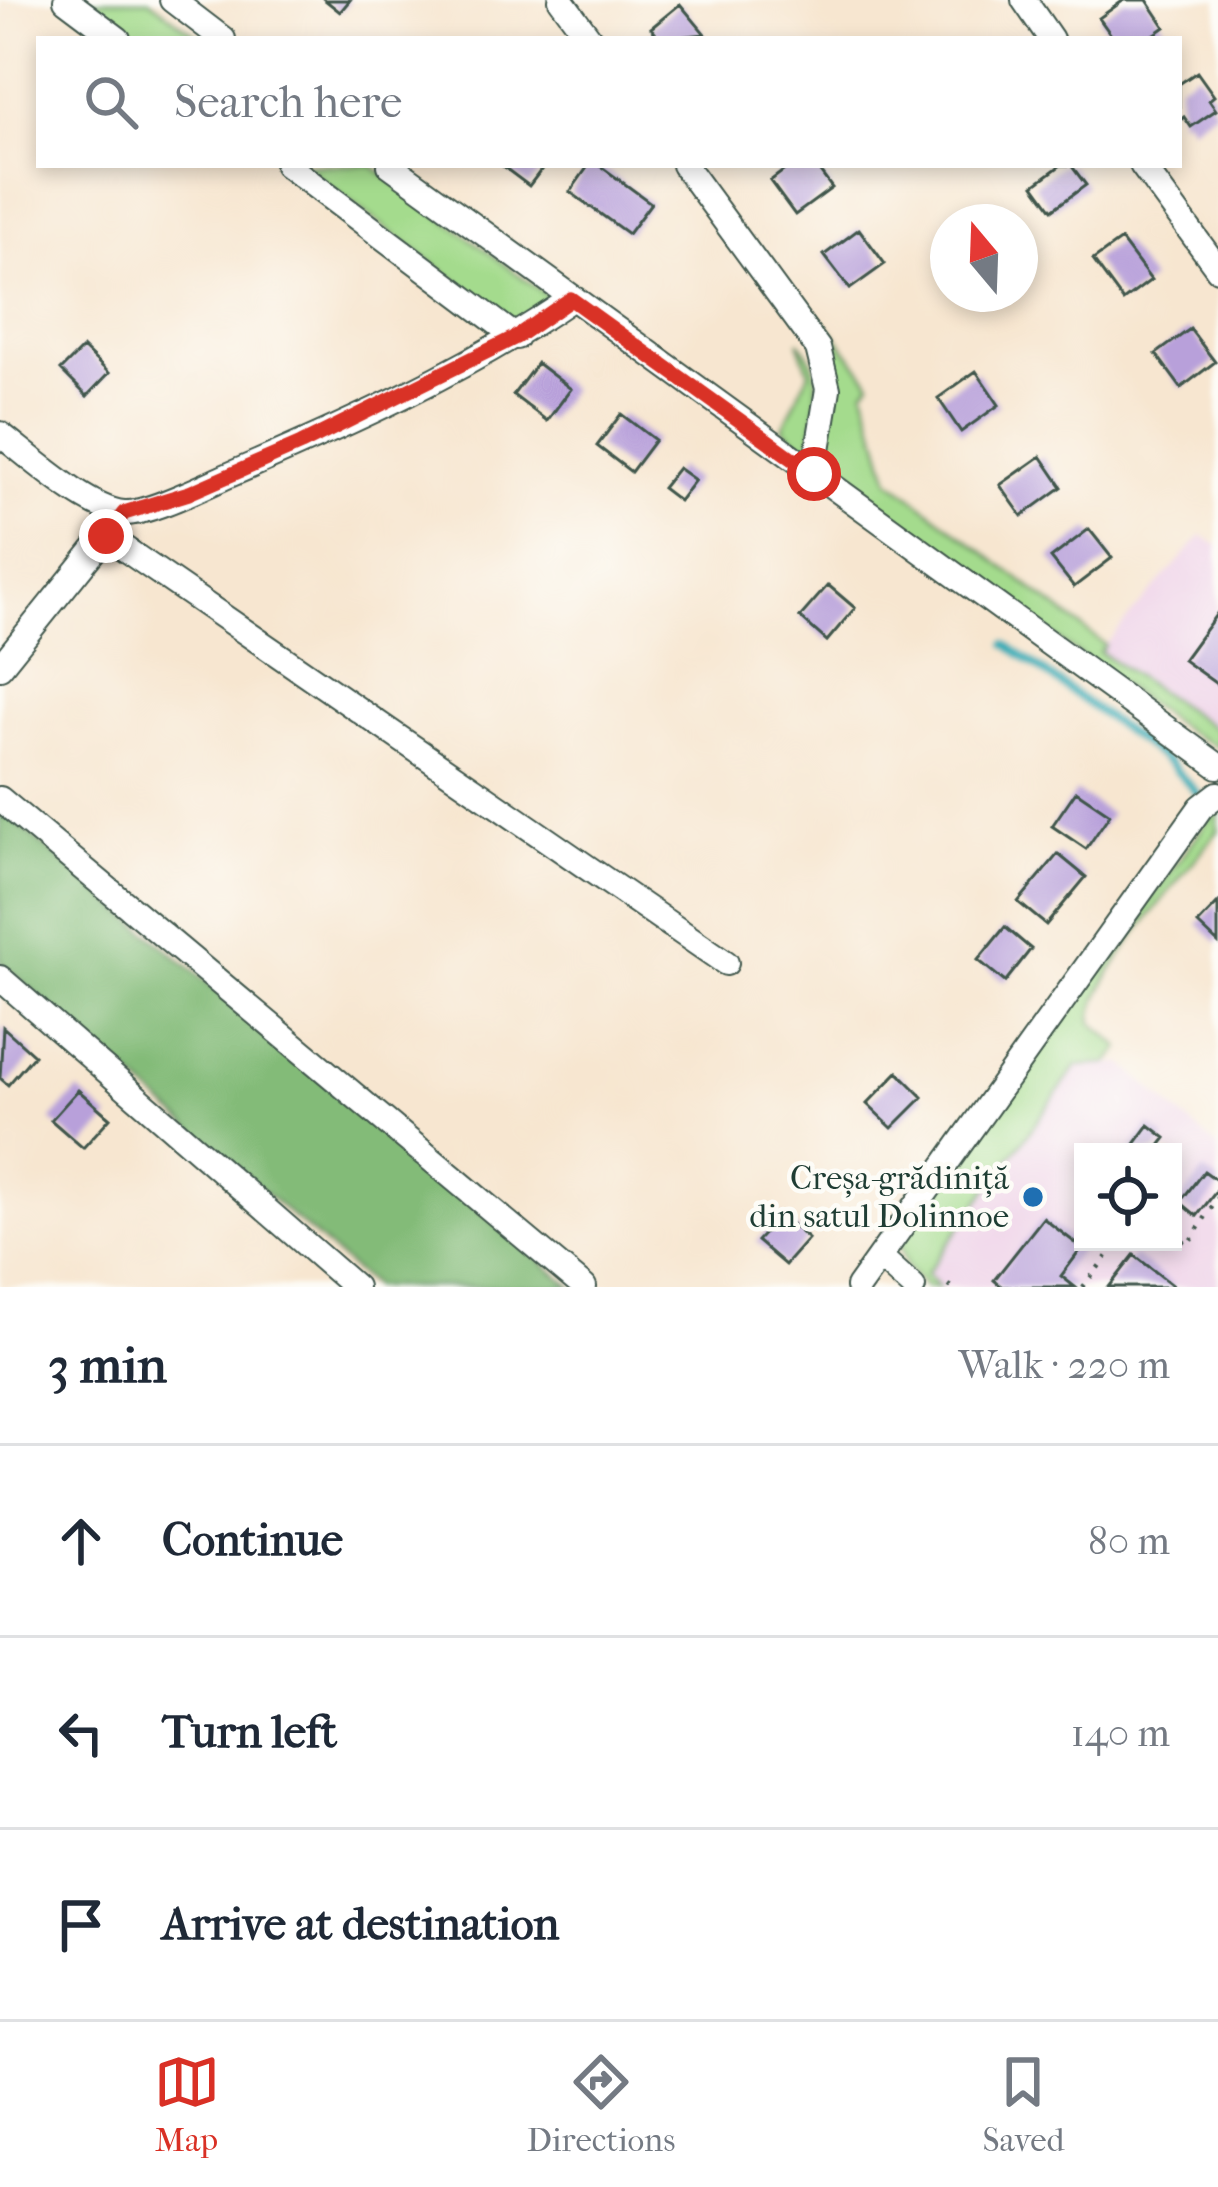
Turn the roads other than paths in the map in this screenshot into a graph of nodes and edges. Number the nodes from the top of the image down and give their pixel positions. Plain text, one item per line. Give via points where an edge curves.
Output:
1 (66, 0) edge
2 (172, 0) edge
3 (561, 0) edge
4 (1024, 0) edge
5 (114, 36) edge
6 (219, 36) edge
7 (588, 36) edge
8 (1050, 36) edge
9 (291, 168) edge
10 (394, 168) edge
11 (686, 168) edge
12 (1144, 168) edge
13 (1218, 269) edge
14 (571, 299) junction
15 (516, 337) junction
16 (0, 434) edge
17 (814, 474) junction
18 (124, 513) junction
19 (106, 536) junction
20 (0, 667) edge
21 (1218, 766) edge
22 (1218, 794) edge
23 (0, 799) edge
24 (726, 962) dead end
25 (0, 978) edge
26 (880, 1257) junction
27 (355, 1287) edge
28 (584, 1287) edge
29 (858, 1287) edge
30 (913, 1287) edge

1 - 5 street
2 - 6 street
3 - 7 street
4 - 8 street
9 - 15 street
10 - 14 street
11 - 17 street via 818,348 828,389
12 - 13 street
14 - 15 street
14 - 17 street
15 - 18 street via 301,444
16 - 18 street via 88,499
17 - 21 street
18 - 19 street
19 - 20 street
19 - 24 street
22 - 26 street via 1201,807
23 - 28 street
25 - 27 street
26 - 29 street
26 - 30 street

